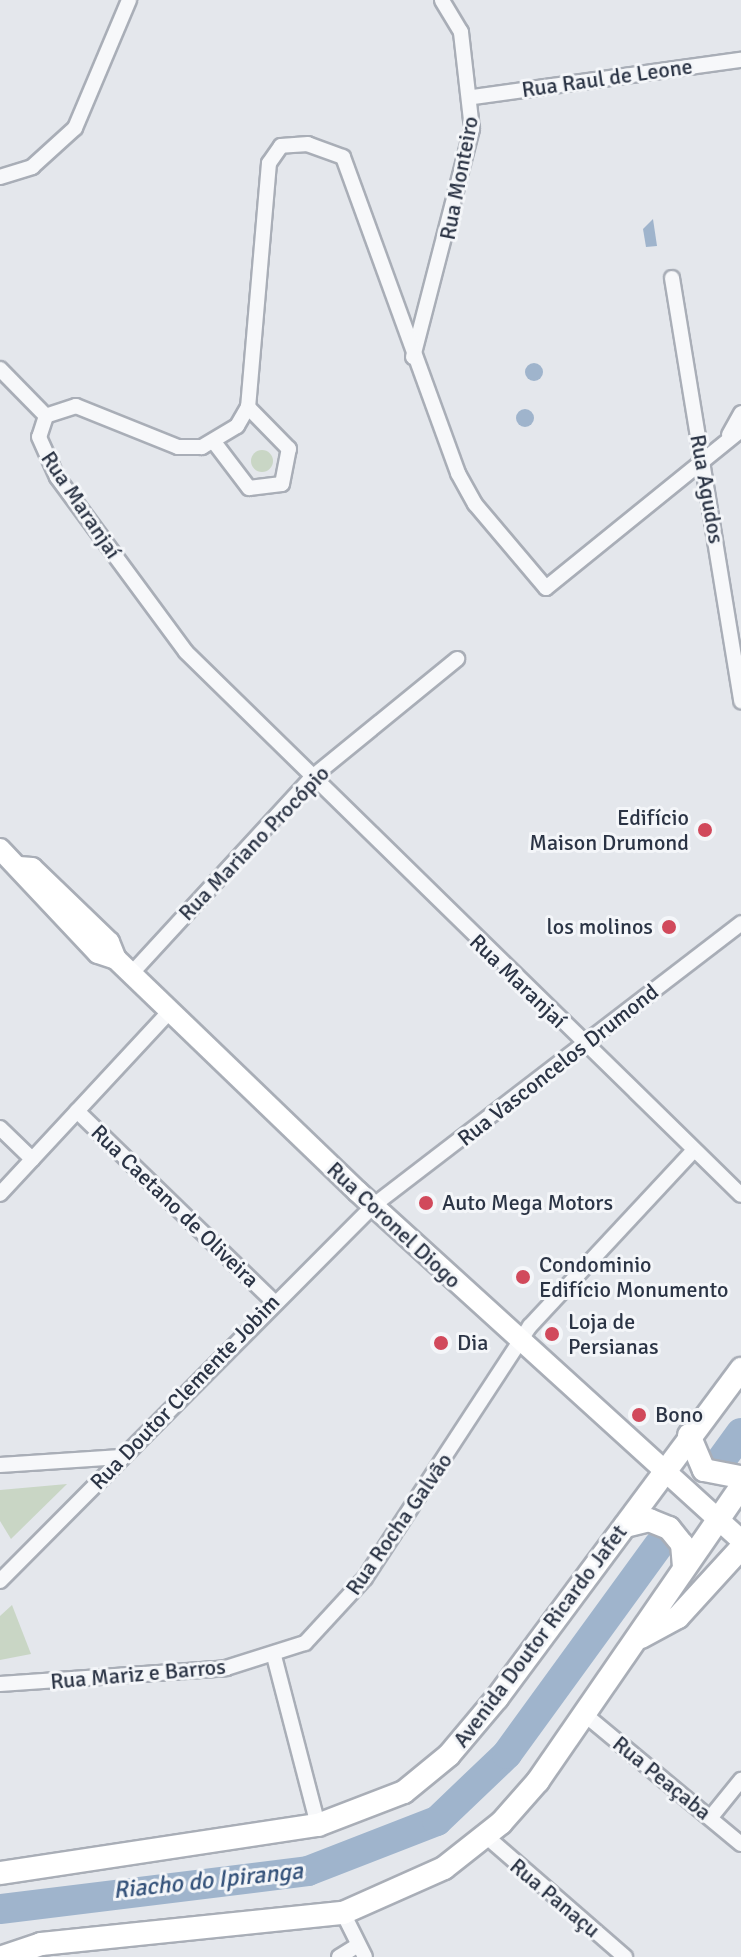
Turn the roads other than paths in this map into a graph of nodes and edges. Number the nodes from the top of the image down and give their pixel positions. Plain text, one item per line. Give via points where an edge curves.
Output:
1 (129, 0) edge
2 (442, 0) edge
3 (741, 60) edge
4 (473, 97) junction
5 (0, 177) edge
6 (672, 278) dead end
7 (413, 358) junction
8 (0, 369) edge
9 (248, 407) junction
10 (741, 413) edge
11 (46, 416) junction
12 (735, 433) edge
13 (214, 442) junction
14 (702, 455) junction
15 (457, 659) dead end
16 (741, 701) edge
17 (310, 779) junction
18 (0, 849) edge
19 (738, 930) edge
20 (131, 974) junction
21 (170, 1011) junction
22 (583, 1045) junction
23 (77, 1111) junction
24 (0, 1128) edge
25 (693, 1151) junction
26 (32, 1159) junction
27 (0, 1194) edge
28 (741, 1195) edge
29 (374, 1205) junction
30 (273, 1301) junction
31 (521, 1345) junction
32 (741, 1369) edge
33 (689, 1435) junction
34 (121, 1457) junction
35 (0, 1465) edge
36 (741, 1477) edge
37 (669, 1481) junction
38 (741, 1487) edge
39 (716, 1521) junction
40 (625, 1526) junction
41 (741, 1540) edge
42 (741, 1548) edge
43 (684, 1566) junction
44 (0, 1581) edge
45 (641, 1637) junction
46 (274, 1656) junction
47 (0, 1684) edge
48 (583, 1713) junction
49 (741, 1780) edge
50 (711, 1817) junction
51 (318, 1825) junction
52 (487, 1837) junction
53 (741, 1844) edge
54 (0, 1873) edge
55 (343, 1913) junction
56 (360, 1952) edge
57 (3, 1957) edge
58 (339, 1957) edge
59 (625, 1957) edge

1 - 5 street via 75,128 32,167
2 - 4 street, Rua Monteiro via 461,32
3 - 4 street, Rua Raul de Leone
4 - 7 street, Rua Monteiro via 462,183
6 - 14 street, Rua Agudos
7 - 9 street via 343,157 323,145 281,146 269,163
7 - 14 street via 475,504 546,588
8 - 11 street
9 - 13 street
9 - 13 street via 289,449 282,484 249,488
10 - 12 street
11 - 13 street, Rua Maranjaí via 90,408 169,445
11 - 17 street, Rua Maranjaí via 40,444 66,488 186,652
12 - 14 street
14 - 16 street, Rua Agudos
15 - 17 street, Rua Mariano Procópio
17 - 20 street, Rua Mariano Procópio
17 - 22 street, Rua Maranjaí
18 - 20 street, Rua Coronel Diogo via 19,867 21,879 98,953 116,959
19 - 22 street, Rua Vasconcelos Drumond
20 - 21 street, Rua Coronel Diogo
21 - 23 street
21 - 29 street, Rua Coronel Diogo
22 - 25 street, Rua Maranjaí
22 - 29 street, Rua Vasconcelos Drumond
23 - 26 street
23 - 30 street, Rua Caetano de Oliveira
24 - 26 street
25 - 28 street, Rua Maranjaí
25 - 31 street, Rua Rocha Galvão
26 - 27 street
29 - 30 street, Rua Doutor Clemente Jobim
29 - 31 street, Rua Coronel Diogo
30 - 34 street, Rua Doutor Clemente Jobim
31 - 37 street, Rua Coronel Diogo
31 - 46 street, Rua Rocha Galvão via 365,1578 305,1643
32 - 33 main road, Avenida Doutor Ricardo Jafet
33 - 36 main road via 704,1470
33 - 37 main road, Avenida Doutor Ricardo Jafet
34 - 35 street
34 - 44 street, Rua Doutor Clemente Jobim
37 - 39 street, Rua Coronel Diogo
37 - 40 main road, Avenida Doutor Ricardo Jafet
38 - 39 main road
39 - 41 street, Rua Coronel Diogo
39 - 43 main road
40 - 43 main road via 649,1520 669,1528 682,1544
40 - 51 main road, Avenida Doutor Ricardo Jafet via 449,1755 404,1792
42 - 45 main road via 678,1617
43 - 45 main road
45 - 48 main road
46 - 47 street, Rua Mariz e Barros via 177,1674
46 - 51 street
48 - 50 street, Rua Peaçaba
48 - 52 main road via 538,1781
49 - 50 street
50 - 53 street, Rua Peaçaba
51 - 54 main road, Avenida Doutor Ricardo Jafet
52 - 55 main road via 444,1868
52 - 59 street, Rua Panaçu
55 - 56 street
55 - 57 main road via 41,1944
56 - 58 street

